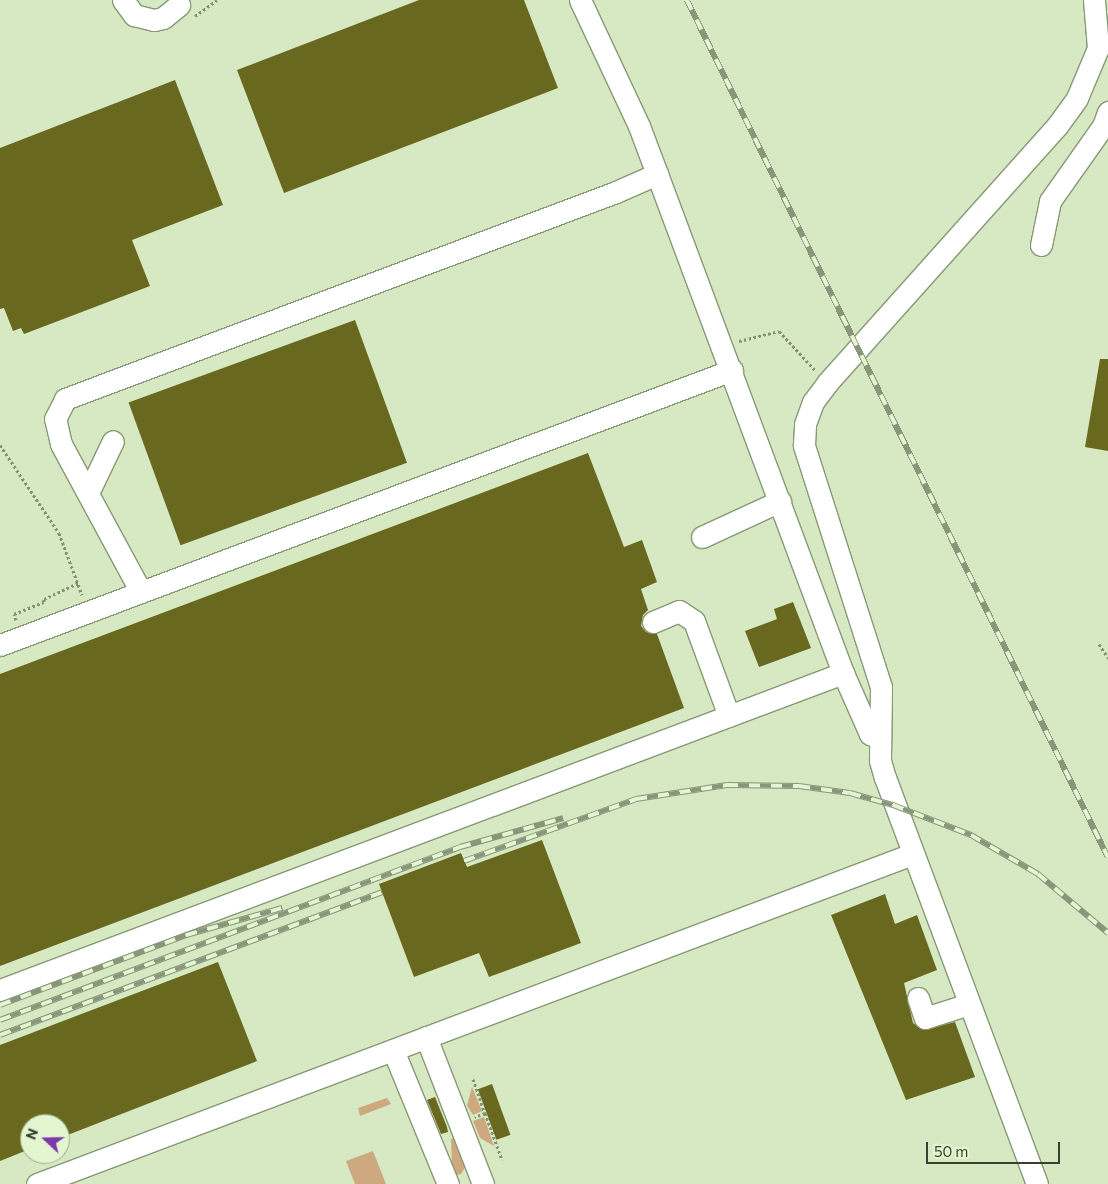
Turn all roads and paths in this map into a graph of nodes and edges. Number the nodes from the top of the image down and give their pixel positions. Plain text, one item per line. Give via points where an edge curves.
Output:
1 (123, 0) edge
2 (580, 0) edge
3 (1094, 0) edge
4 (178, 2) edge
5 (1103, 53) edge
6 (1106, 122) edge
7 (657, 174) junction
8 (1041, 245) dead end
9 (734, 343) dead end
10 (809, 364) dead end
11 (732, 370) junction
12 (113, 440) dead end
13 (0, 445) edge
14 (89, 491) junction
15 (780, 501) junction
16 (702, 537) dead end
17 (78, 583) junction
18 (142, 592) junction
19 (86, 603) dead end
20 (652, 622) dead end
21 (15, 626) dead end
22 (1099, 644) dead end
23 (0, 645) edge
24 (1108, 658) edge
25 (843, 673) junction
26 (729, 716) junction
27 (880, 738) junction
28 (912, 854) junction
29 (0, 990) edge
30 (918, 998) dead end
31 (969, 1004) junction
32 (426, 1037) junction
33 (393, 1050) junction
34 (485, 1113) dead end
35 (502, 1160) dead end
36 (480, 1176) edge
37 (37, 1184) edge
38 (448, 1184) edge
39 (458, 1184) edge
40 (1036, 1184) edge

1 - 4 lane via 134,15 148,20 163,18
2 - 7 lane via 639,126
3 - 5 lane
5 - 27 lane via 1057,126 828,382 813,402 804,424 808,466 882,687
6 - 8 lane via 1050,201
7 - 11 lane
7 - 14 lane via 65,399 55,419 61,444
9 - 10 path via 779,331
11 - 15 lane
11 - 18 lane
12 - 14 lane
13 - 17 path via 59,533
14 - 18 lane
15 - 16 lane
15 - 25 lane
17 - 19 path
17 - 21 path via 14,614
18 - 23 lane
20 - 26 lane via 679,611 694,621
22 - 24 path
25 - 26 lane
25 - 27 lane via 870,734
26 - 29 lane
27 - 28 lane via 884,778
28 - 31 lane
28 - 32 lane
30 - 31 lane via 925,1018
31 - 40 lane
32 - 33 lane
32 - 36 lane
33 - 37 lane
33 - 38 lane
34 - 35 path
36 - 39 lane

